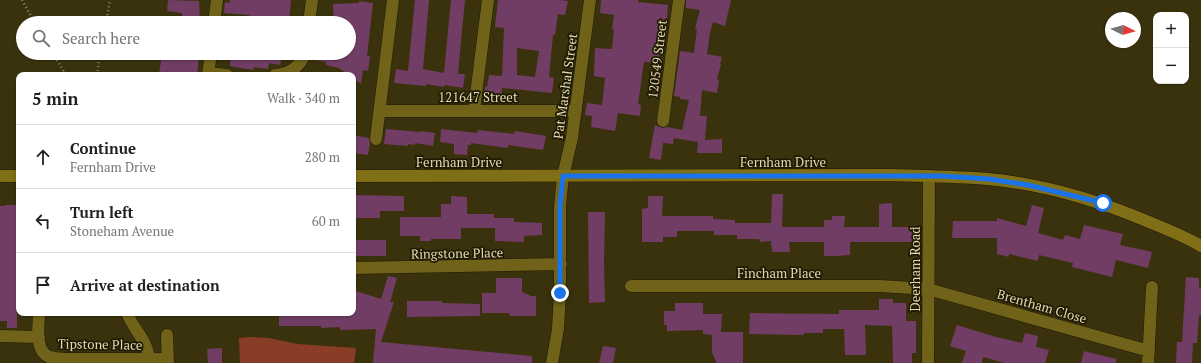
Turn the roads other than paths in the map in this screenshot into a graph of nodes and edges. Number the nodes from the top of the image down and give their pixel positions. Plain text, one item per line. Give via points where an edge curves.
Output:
1 (217, 0) edge
2 (312, 0) edge
3 (394, 0) edge
4 (488, 0) edge
5 (590, 0) edge
6 (679, 0) edge
7 (215, 16) edge
8 (310, 16) edge
9 (209, 60) edge
10 (302, 60) edge
11 (208, 72) edge
12 (286, 72) edge
13 (474, 110) junction
14 (380, 111) junction
15 (576, 111) junction
16 (663, 121) dead end
17 (376, 139) dead end
18 (0, 176) edge
19 (16, 176) edge
20 (356, 176) edge
21 (563, 176) junction
22 (930, 176) junction
23 (1201, 246) edge
24 (561, 264) junction
25 (356, 268) edge
26 (631, 286) dead end
27 (1152, 287) dead end
28 (928, 289) junction
29 (39, 316) edge
30 (128, 316) edge
31 (0, 336) edge
32 (167, 336) dead end
33 (39, 337) junction
34 (1149, 357) edge
35 (149, 359) junction
36 (168, 361) edge
37 (552, 363) edge
38 (928, 363) edge

1 - 7 street
2 - 8 street
3 - 14 street
4 - 13 street
5 - 15 street, Pat Marshal Street
6 - 16 street, 120549 Street
9 - 11 street
10 - 12 street
13 - 14 street, 121647 Street
13 - 15 street, 121647 Street
14 - 17 street
15 - 21 street, Pat Marshal Street
18 - 19 street
20 - 21 street, Fernham Drive
21 - 22 street, Fernham Drive
21 - 24 street, Pat Marshal Street via 560,206
22 - 23 street, Fernham Drive via 989,179 1069,194 1103,203
22 - 28 street, Deerham Road
24 - 25 street, Ringstone Place
24 - 37 street, Pat Marshal Street via 558,329
26 - 28 street, Fincham Place via 880,286
27 - 34 street, Brentham Close
28 - 34 street, Brentham Close
28 - 38 street, Deerham Road
29 - 33 street, Tipstone Place
30 - 35 street, Tipstone Place via 146,345
31 - 33 street, Tipstone Place
32 - 36 street, Tipstone Place
33 - 35 street, Tipstone Place via 41,349 49,357
35 - 36 street, Tipstone Place

